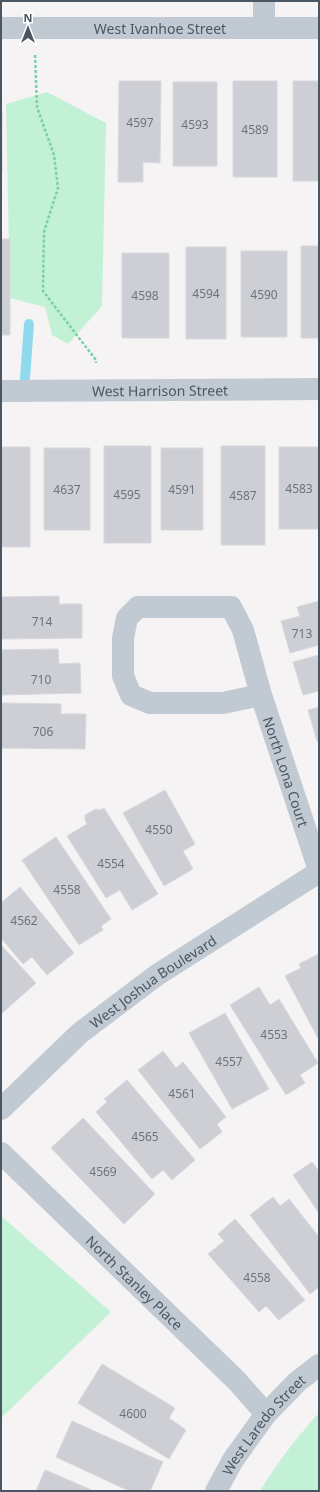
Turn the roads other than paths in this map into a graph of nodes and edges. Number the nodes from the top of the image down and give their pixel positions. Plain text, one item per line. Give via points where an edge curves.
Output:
1 (264, 1) edge
2 (1, 28) edge
3 (264, 28) junction
4 (319, 28) edge
5 (319, 389) edge
6 (1, 391) edge
7 (261, 695) junction
8 (319, 871) edge
9 (1, 1109) edge
10 (1, 1153) edge
11 (319, 1365) edge
12 (266, 1414) junction
13 (216, 1491) edge

1 - 3 street
2 - 3 street, West Ivanhoe Street
3 - 4 street, West Ivanhoe Street
5 - 6 street, West Harrison Street
7 - 7 street, North Lona Court via 243,630 231,607 138,607 127,618 123,638 123,676 131,695 150,703 223,703
7 - 8 street, North Lona Court
8 - 9 street, West Joshua Boulevard via 157,975 80,1033
10 - 12 street, North Stanley Place via 236,1380
11 - 12 street, West Laredo Street via 297,1382
12 - 13 street, West Laredo Street via 233,1460

